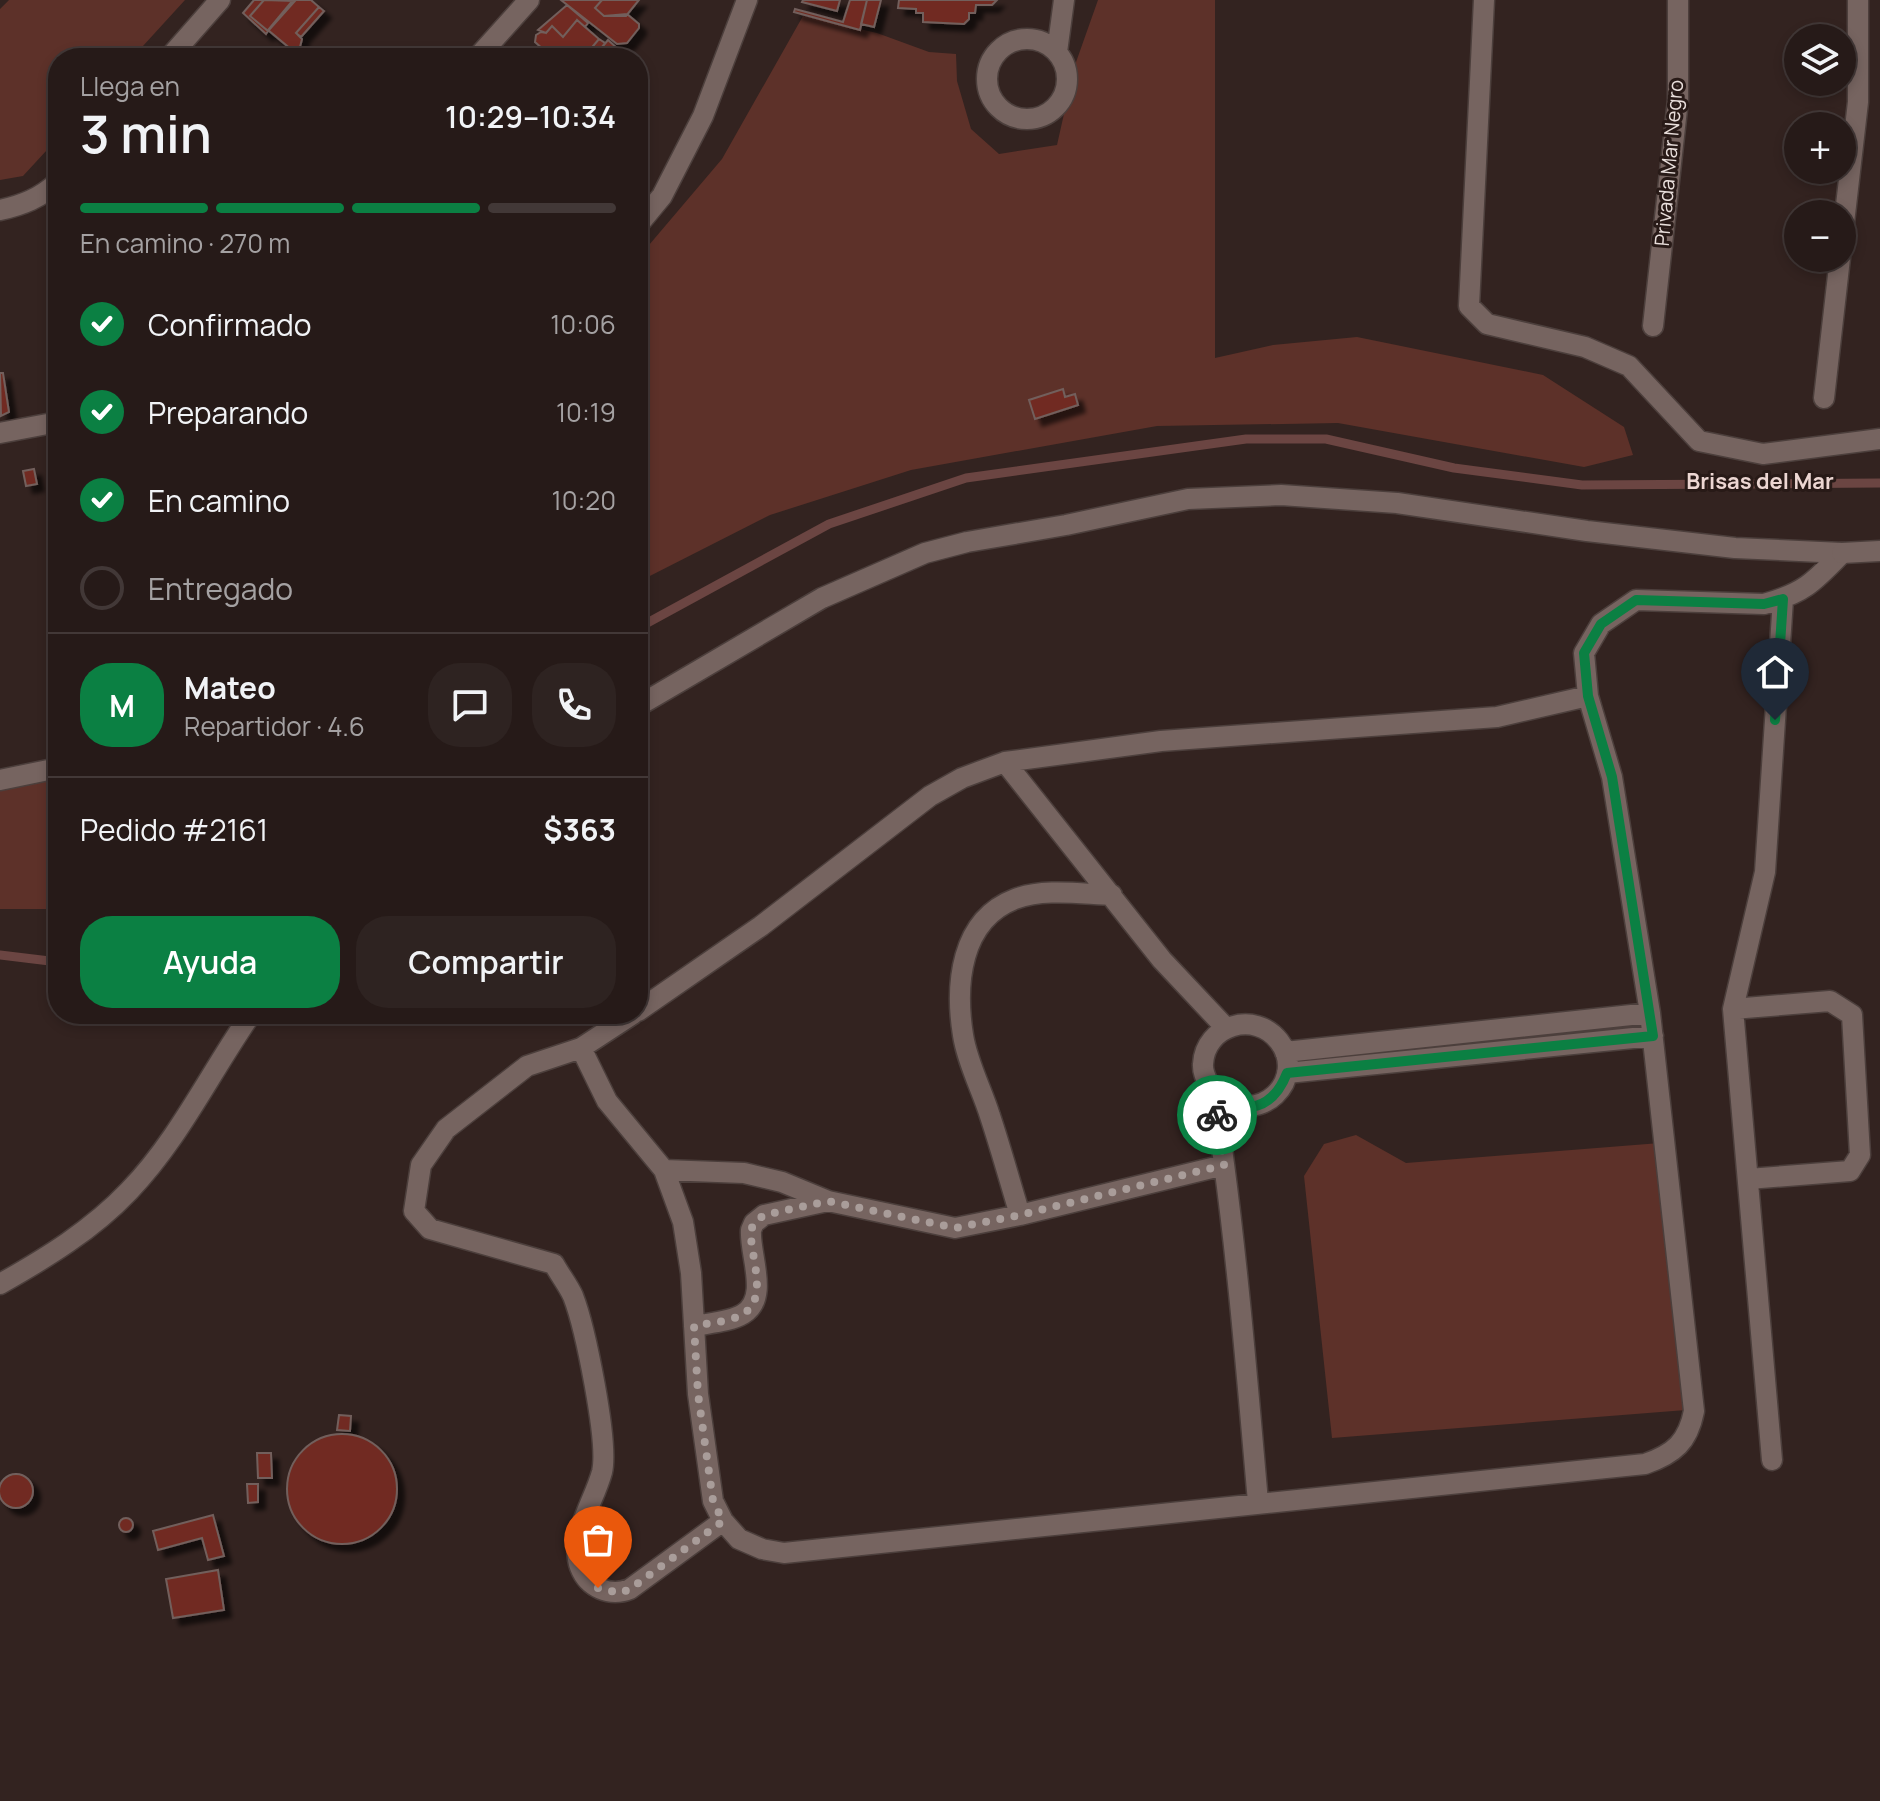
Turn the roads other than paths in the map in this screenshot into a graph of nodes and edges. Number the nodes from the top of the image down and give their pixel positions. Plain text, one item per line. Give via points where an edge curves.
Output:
1 (220, 0) edge
2 (529, 0) edge
3 (747, 0) edge
4 (1064, 0) edge
5 (1484, 0) edge
6 (1678, 0) edge
7 (1858, 0) edge
8 (178, 48) edge
9 (486, 48) edge
10 (1057, 52) dead end
11 (48, 191) edge
12 (1847, 200) edge
13 (0, 210) edge
14 (648, 213) edge
15 (1838, 272) edge
16 (1653, 326) dead end
17 (1824, 398) dead end
18 (48, 424) edge
19 (0, 433) edge
20 (1880, 439) edge
21 (1880, 551) edge
22 (1842, 553) junction
23 (1783, 599) junction
24 (1588, 696) junction
25 (648, 700) edge
26 (1005, 762) junction
27 (48, 770) edge
28 (0, 780) edge
29 (1112, 895) junction
30 (648, 1004) edge
31 (1733, 1009) junction
32 (1650, 1013) junction
33 (245, 1024) edge
34 (618, 1024) edge
35 (1226, 1028) junction
36 (1653, 1036) junction
37 (581, 1048) junction
38 (1285, 1052) junction
39 (1287, 1073) junction
40 (1214, 1094) junction
41 (1224, 1165) junction
42 (664, 1170) junction
43 (1748, 1179) junction
44 (828, 1201) junction
45 (1020, 1215) junction
46 (0, 1284) edge
47 (694, 1326) junction
48 (1772, 1460) dead end
49 (1258, 1502) junction
50 (723, 1521) junction

1 - 8 street
2 - 9 street
3 - 14 street via 703,116
4 - 10 street
5 - 20 street via 1469,306 1487,324 1585,347 1629,366 1699,441 1763,454
6 - 16 street, Privada Mar Negro via 1678,100
7 - 12 street via 1858,102
11 - 13 street via 25,205
15 - 17 street
18 - 19 street
21 - 22 street
22 - 23 street via 1812,585
22 - 25 street via 1735,548 1340,498 1188,499 925,553 822,598
23 - 24 street via 1764,604 1636,600 1601,624 1584,653
23 - 31 street via 1765,872
24 - 26 street via 1497,717 1161,741
24 - 32 street via 1612,777
26 - 29 street
26 - 30 street via 930,796 761,926
27 - 28 street
29 - 35 street via 1162,960
29 - 45 street via 1038,893 1013,900 971,937 963,961 963,1036
31 - 43 street
31 - 43 street via 1830,1001 1852,1015 1860,1155 1850,1171
32 - 36 street
32 - 38 street
33 - 46 street via 163,1151 129,1190 94,1224
34 - 37 street
35 - 38 street via 1261,1027
35 - 40 street via 1206,1050 1203,1066
36 - 39 street
36 - 49 street via 1694,1411 1682,1441 1667,1457 1645,1464
37 - 42 street via 607,1101
37 - 50 street via 527,1066 446,1129 421,1165 414,1211 430,1229 554,1264 573,1297 604,1451 577,1549 586,1579 608,1592 630,1589
38 - 39 street
39 - 40 street via 1271,1099 1257,1106 1226,1104
40 - 41 street
41 - 45 street
41 - 49 street
42 - 44 street via 744,1173
42 - 47 street via 683,1222
43 - 48 street
44 - 45 street via 955,1228
44 - 47 street via 764,1215 754,1223 754,1301 741,1315
47 - 50 street via 713,1501
49 - 50 street via 784,1553 739,1539

